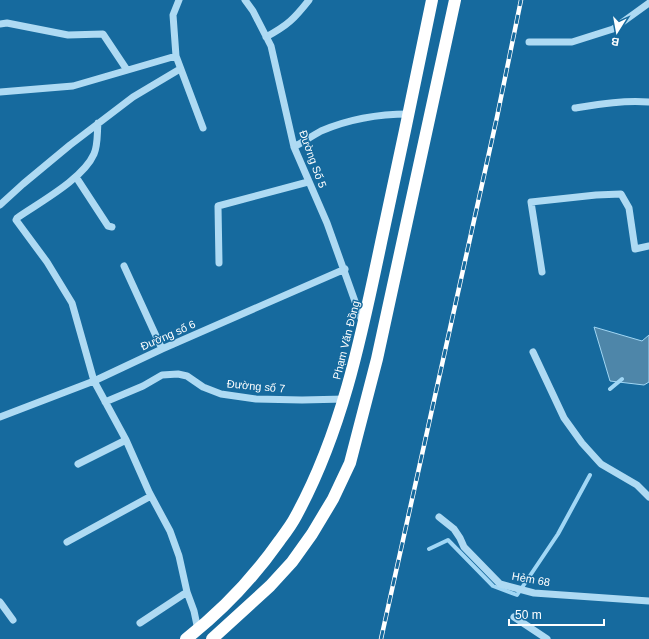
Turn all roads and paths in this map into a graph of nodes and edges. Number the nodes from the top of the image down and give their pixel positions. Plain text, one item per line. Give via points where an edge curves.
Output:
1 (179, 0) edge
2 (245, 0) edge
3 (309, 0) edge
4 (432, 0) edge
5 (455, 0) edge
6 (649, 3) edge
7 (0, 24) edge
8 (266, 37) junction
9 (529, 42) dead end
10 (176, 56) junction
11 (180, 69) junction
12 (127, 70) junction
13 (0, 92) edge
14 (649, 102) edge
15 (575, 108) dead end
16 (408, 114) junction
17 (98, 123) junction
18 (203, 128) dead end
19 (294, 147) junction
20 (76, 177) junction
21 (308, 182) junction
22 (0, 205) edge
23 (112, 228) dead end
24 (649, 246) edge
25 (219, 263) dead end
26 (124, 266) dead end
27 (345, 269) junction
28 (542, 272) dead end
29 (364, 325) junction
30 (162, 349) junction
31 (533, 352) dead end
32 (94, 381) junction
33 (345, 399) junction
34 (106, 402) junction
35 (0, 417) edge
36 (126, 440) junction
37 (78, 464) dead end
38 (151, 496) junction
39 (649, 497) edge
40 (439, 517) dead end
41 (68, 542) dead end
42 (187, 592) junction
43 (649, 601) edge
44 (0, 602) edge
45 (514, 617) dead end
46 (13, 620) dead end
47 (140, 623) dead end
48 (198, 630) junction
49 (186, 639) edge
50 (213, 639) edge
51 (547, 639) edge

1 - 10 street via 172,15
2 - 8 street, Đường Số 5
3 - 8 street via 285,26
4 - 16 highway, Phạm Văn Đồng
5 - 50 highway via 377,359 350,463 333,499 292,562
6 - 9 street via 613,29 572,42
7 - 12 street via 7,23 68,35 103,34
8 - 19 street, Đường Số 5 via 271,46
10 - 11 street
10 - 12 street
11 - 17 street via 133,96
11 - 18 street
12 - 13 street via 73,86
14 - 15 street via 607,102
16 - 19 street via 351,120 320,132
16 - 29 highway, Phạm Văn Đồng
17 - 20 street via 95,153
17 - 22 street
19 - 21 street, Đường Số 5
20 - 23 street via 108,226
20 - 32 street via 16,220 47,262 72,303
21 - 25 street via 218,206
21 - 27 street, Đường Số 5
24 - 28 street via 635,249 629,208 621,194 531,202
26 - 30 street
27 - 29 street, Đường Số 5
27 - 30 street, Đường số 6
29 - 33 highway, Phạm Văn Đồng
30 - 32 street, Đường số 6
31 - 39 street via 564,418 582,443 601,464 637,485
32 - 34 street
32 - 35 street, Đường số 6
33 - 34 street, Đường số 7 via 264,399 221,394 178,374 162,375 144,386
33 - 48 highway, Phạm Văn Đồng via 325,455 296,517 244,586
34 - 36 street
36 - 37 street
36 - 38 street
38 - 41 street
38 - 42 street via 170,531
40 - 43 street, Hẻm 68 via 454,529 464,547 500,584 530,592
42 - 47 street
42 - 48 street
44 - 46 street
45 - 51 street
48 - 49 highway, Phạm Văn Đồng

